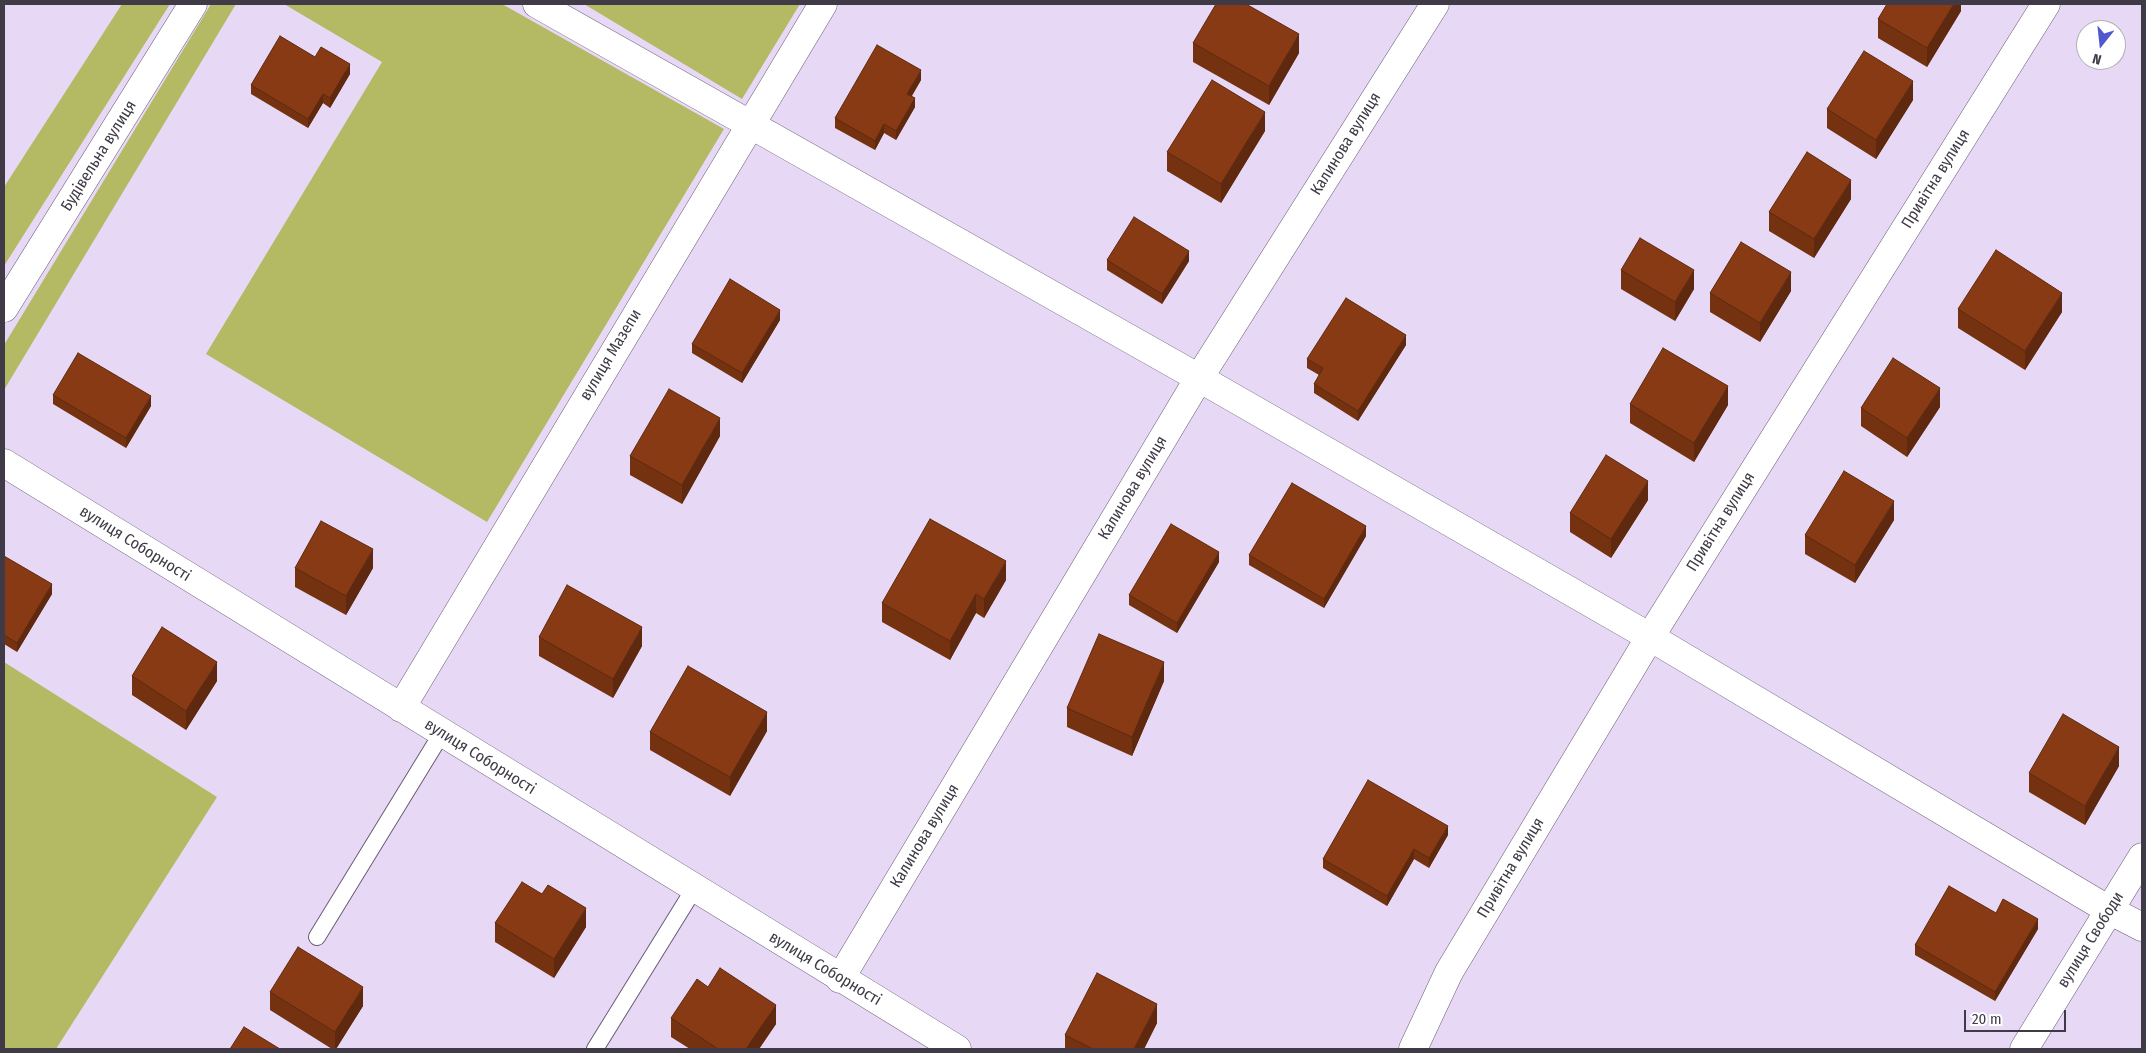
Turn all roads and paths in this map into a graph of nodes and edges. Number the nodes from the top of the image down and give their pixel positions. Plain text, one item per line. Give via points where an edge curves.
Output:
1 (193, 4) edge
2 (537, 4) edge
3 (824, 4) edge
4 (1435, 4) edge
5 (2046, 4) edge
6 (750, 123) junction
7 (4, 308) edge
8 (1199, 378) junction
9 (4, 464) edge
10 (1650, 637) junction
11 (401, 708) junction
12 (442, 733) junction
13 (2142, 857) edge
14 (694, 889) junction
15 (2109, 910) junction
16 (2142, 927) edge
17 (317, 937) dead end
18 (840, 979) junction
19 (595, 1049) edge
20 (957, 1049) edge
21 (1414, 1049) edge
22 (2024, 1049) edge

1 - 7 street, Будівельна вулиця
2 - 6 street
3 - 6 street, вулиця Мазепи
4 - 8 street, Калинова вулиця
5 - 10 street, Привітна вулиця
6 - 8 street
6 - 11 street, вулиця Мазепи
8 - 10 street
8 - 18 street, Калинова вулиця
9 - 11 street, вулиця Соборності
10 - 15 street
10 - 21 street, Привітна вулиця via 1450,972
11 - 12 street, вулиця Соборності
12 - 14 street, вулиця Соборності
12 - 17 lane
13 - 15 street, вулиця Свободи
14 - 18 street, вулиця Соборності
14 - 19 lane
15 - 16 street
15 - 22 street, вулиця Свободи
18 - 20 street, вулиця Соборності

